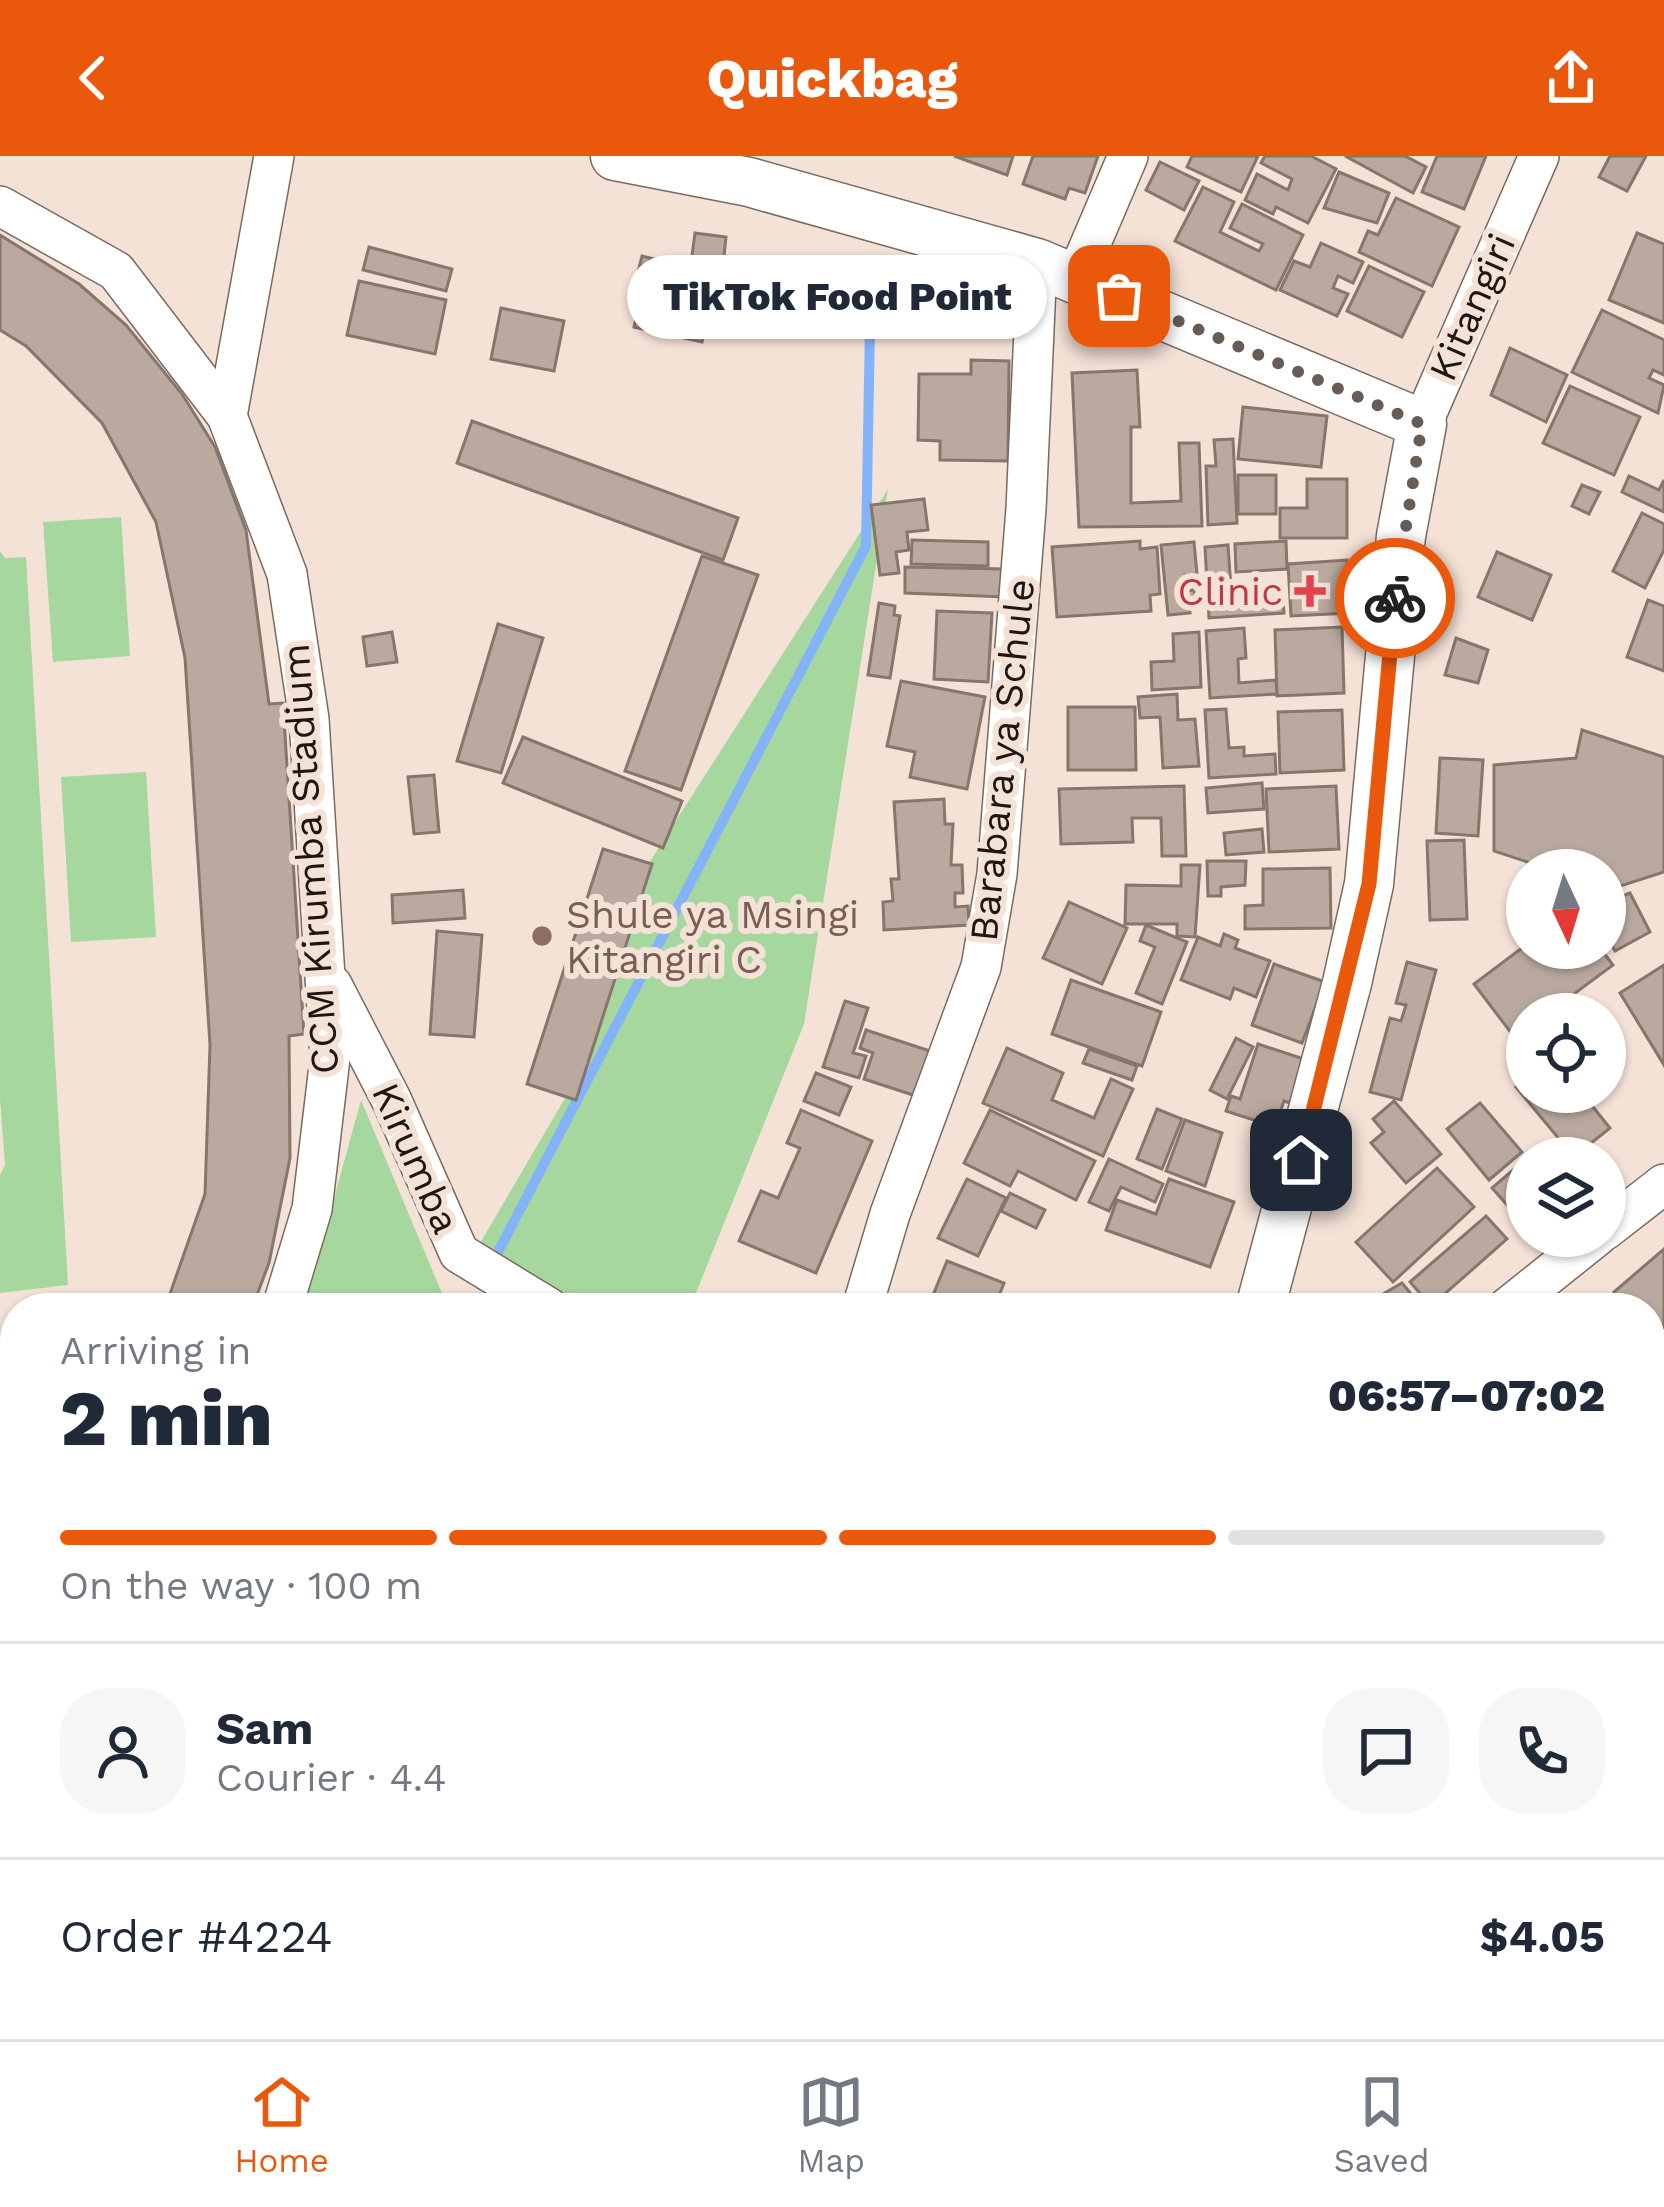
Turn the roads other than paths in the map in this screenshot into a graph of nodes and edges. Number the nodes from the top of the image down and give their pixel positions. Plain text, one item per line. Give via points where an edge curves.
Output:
1 (274, 156) edge
2 (615, 156) edge
3 (1128, 156) edge
4 (1539, 156) edge
5 (0, 206) edge
6 (1057, 271) junction
7 (227, 416) junction
8 (1422, 424) junction
9 (324, 969) junction
10 (1664, 1184) edge
11 (1626, 1214) edge
12 (1571, 1257) edge
13 (287, 1293) edge
14 (524, 1293) edge
15 (866, 1293) edge
16 (1264, 1293) edge
17 (1526, 1293) edge

1 - 7 street
2 - 6 main road via 748,182
3 - 6 street
4 - 8 street, Kitangiri
5 - 7 street, CCM Kirumba Stadium via 116,271
6 - 8 main road
6 - 15 street, Barabara ya Schule via 981,967
7 - 9 street, CCM Kirumba Stadium via 287,574 309,719
8 - 16 main road, Kitangiri via 1401,536 1369,884
9 - 13 street, CCM Kirumba Stadium via 330,1058 312,1209
9 - 14 street, Kirumba via 459,1253
10 - 11 street
12 - 17 street

